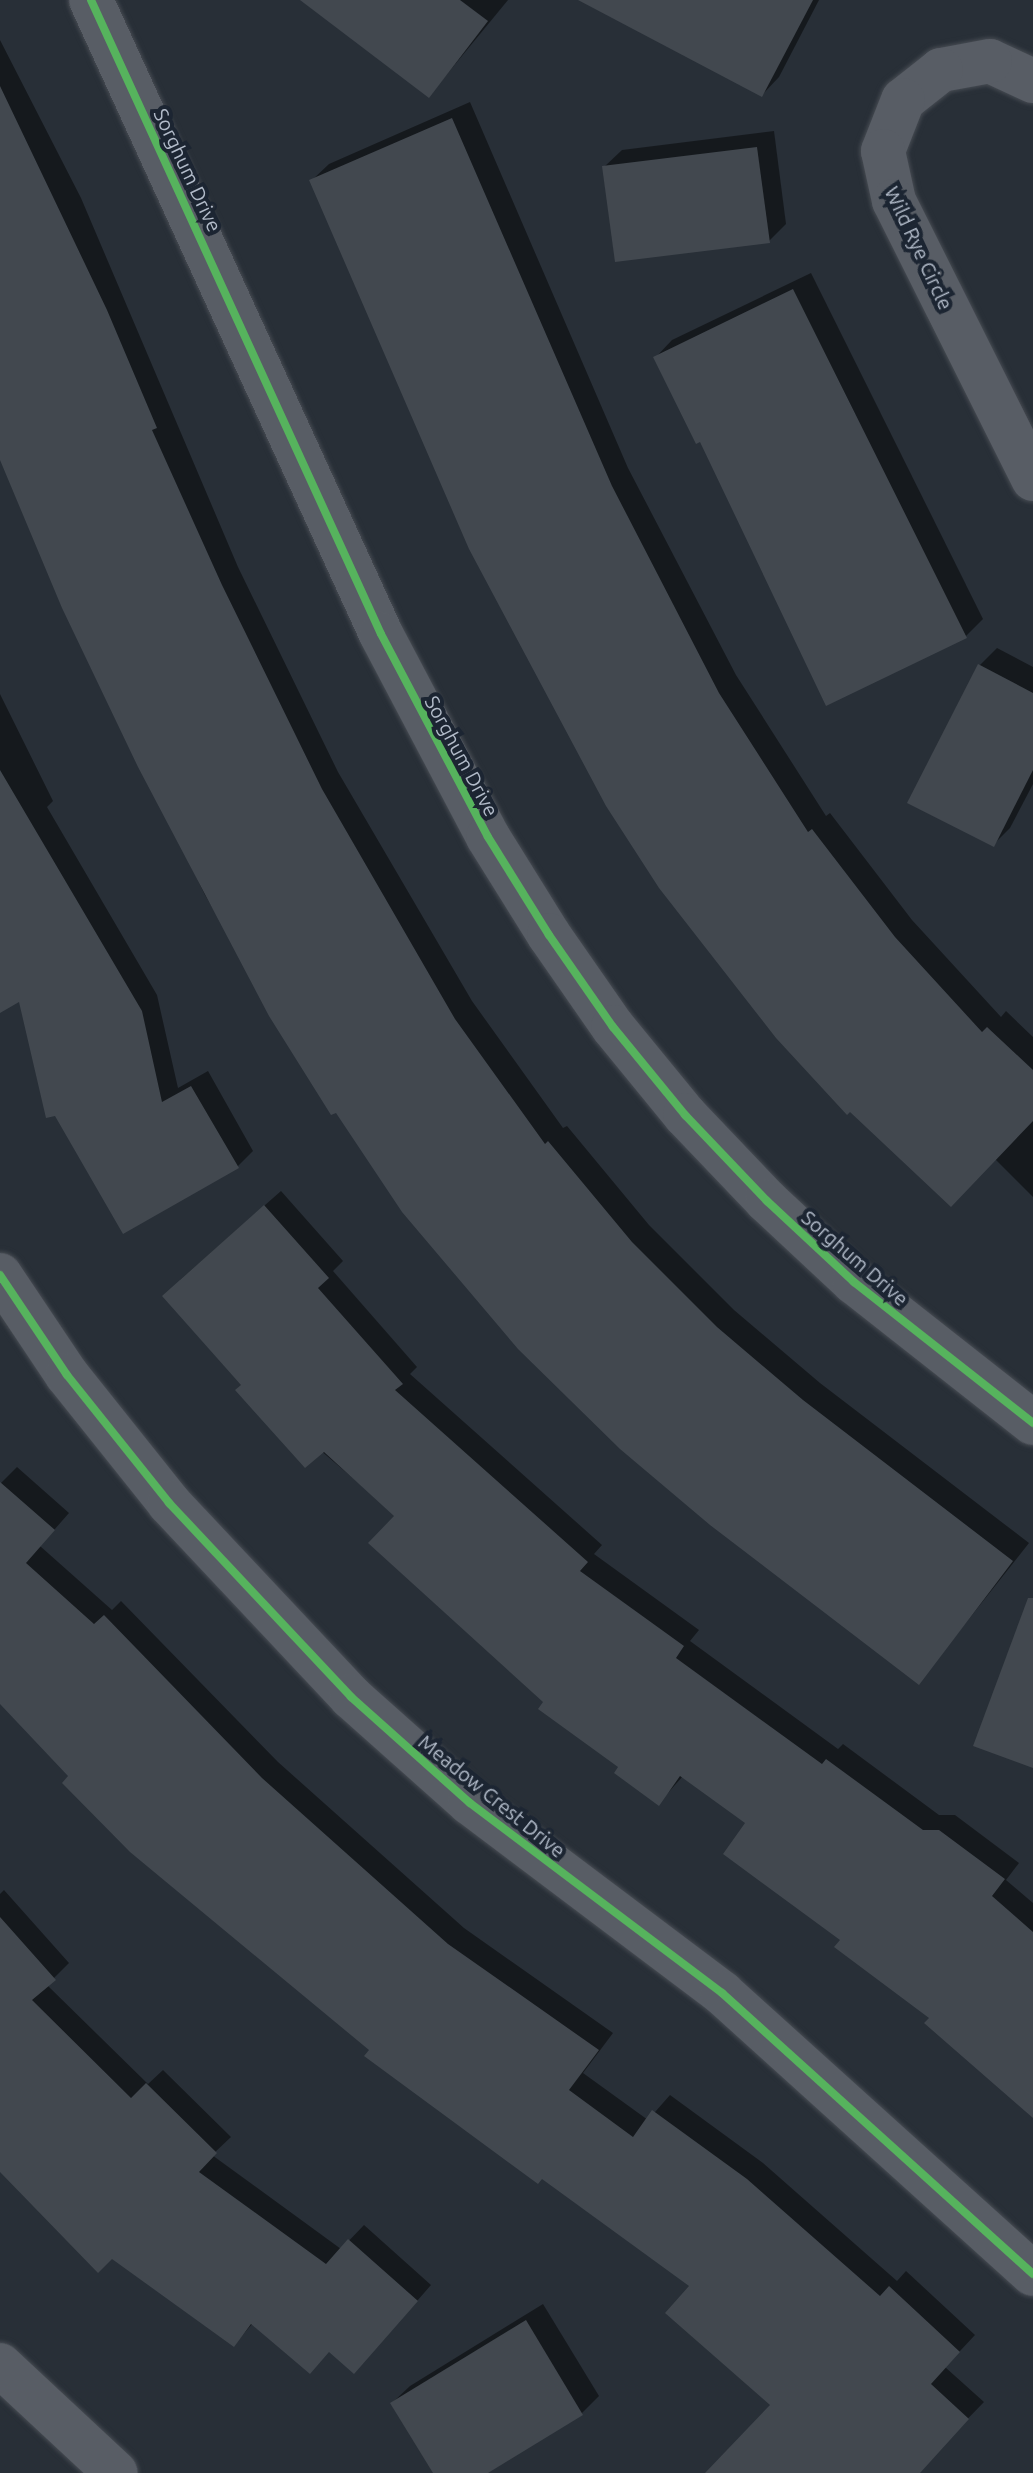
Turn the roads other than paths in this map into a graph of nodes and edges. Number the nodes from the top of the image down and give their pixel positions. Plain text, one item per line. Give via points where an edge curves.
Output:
1 (105, 5) edge
2 (1033, 81) edge
3 (1033, 479) edge
4 (0, 1275) edge
5 (1033, 1423) edge
6 (1033, 2274) edge
7 (0, 2365) edge
8 (116, 2473) edge

1 - 5 street, Sorghum Drive via 381,634 488,837 549,935 649,1071 767,1201 854,1282
2 - 3 street, Wild Rye Circle via 990,61 941,70 903,100 883,151 894,201
4 - 6 street, Meadow Crest Drive via 67,1375 169,1503 351,1697 470,1803 722,1993
7 - 8 street

